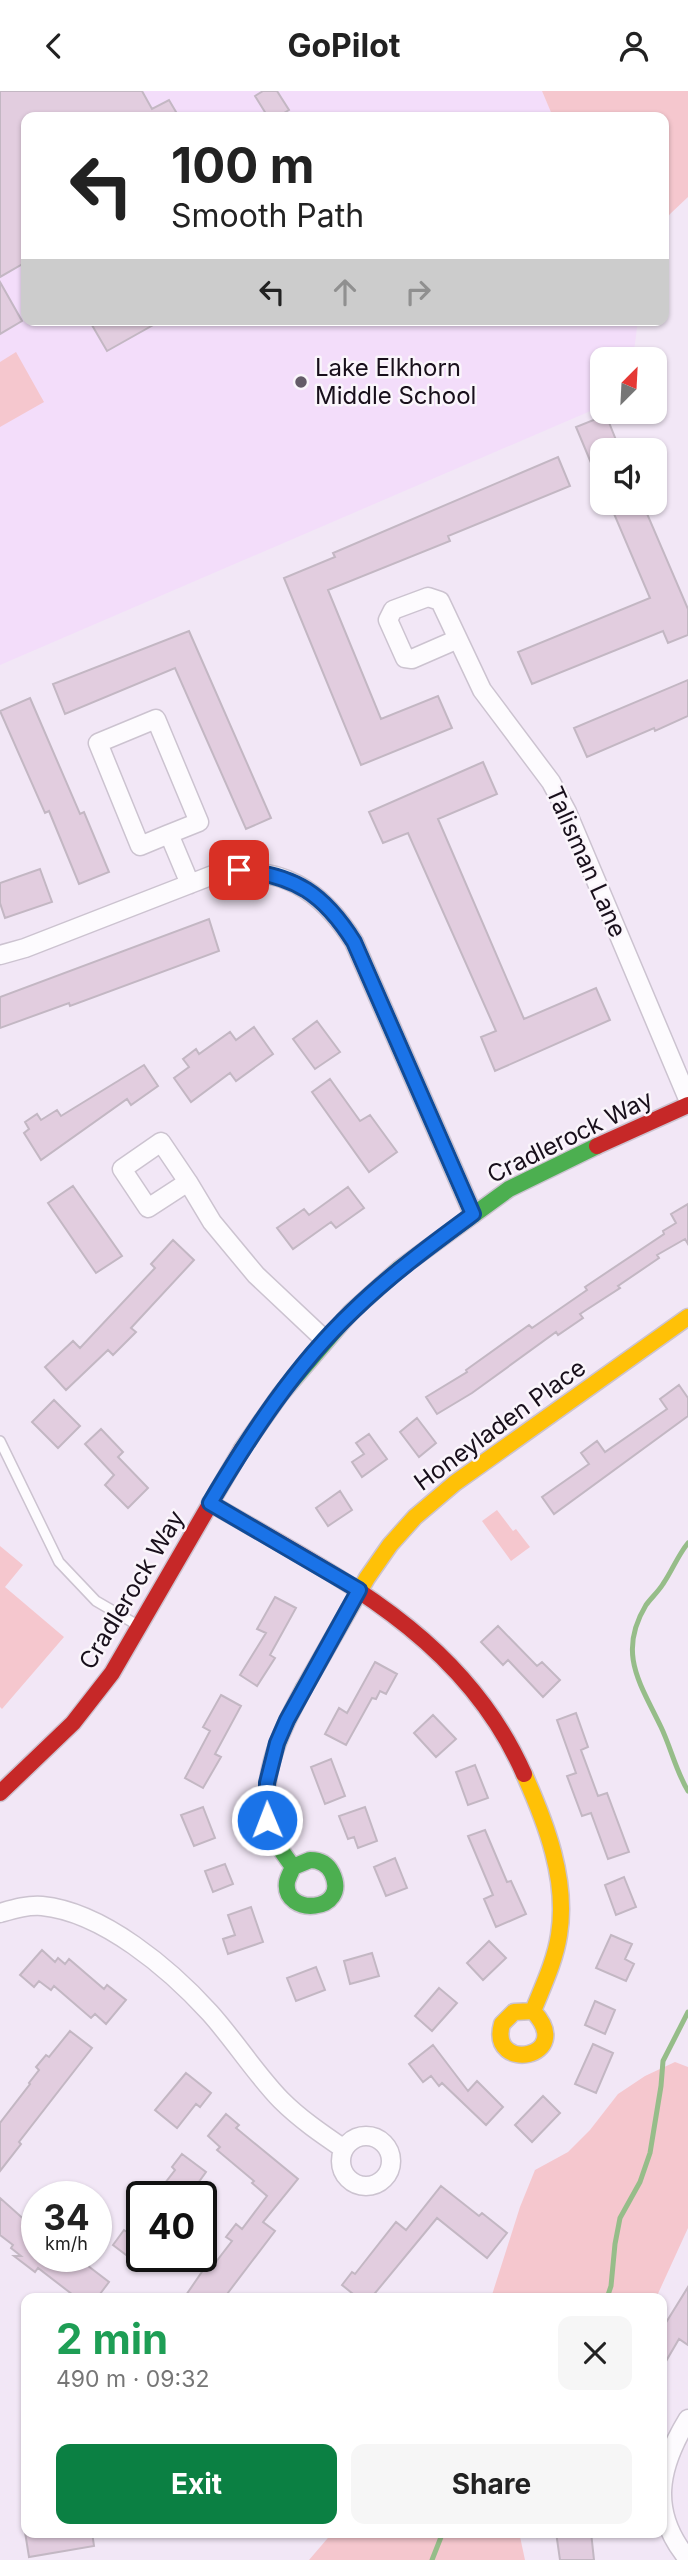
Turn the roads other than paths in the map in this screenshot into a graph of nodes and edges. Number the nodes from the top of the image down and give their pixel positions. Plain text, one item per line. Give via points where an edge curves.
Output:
1 (458, 639) dead end
2 (169, 834) junction
3 (190, 884) junction
4 (0, 955) edge
5 (688, 1099) edge
6 (688, 1105) edge
7 (188, 1182) dead end
8 (473, 1214) junction
9 (688, 1317) edge
10 (325, 1340) junction
11 (0, 1441) edge
12 (210, 1503) junction
13 (359, 1590) junction
14 (140, 1627) junction
15 (0, 1793) edge
16 (293, 1867) dead end
17 (0, 1913) edge
18 (533, 2011) dead end
19 (345, 2149) dead end
20 (688, 2419) edge
21 (667, 2463) edge
22 (667, 2525) edge
23 (688, 2559) edge

1 - 5 street, Talisman Lane via 482,690 551,782 567,812
2 - 2 street via 140,846 98,743 156,719 199,823
2 - 3 street
3 - 4 street
3 - 8 street via 239,870 268,874 311,892 334,912 354,942
6 - 8 street, Cradlerock Way via 550,1168
7 - 10 street via 212,1222 256,1275
8 - 10 street, Cradlerock Way via 399,1269
9 - 13 street, Honeyladen Place via 439,1496 402,1530
10 - 12 street, Cradlerock Way via 247,1440
11 - 14 lane via 59,1562 96,1601
12 - 13 street
12 - 14 street, Cradlerock Way
13 - 16 street, Honeyladen Place via 287,1720 270,1762 267,1820 281,1854
13 - 18 street via 419,1634 459,1672 495,1718 526,1777 555,1855 562,1901 557,1948
14 - 15 street, Cradlerock Way via 73,1723
17 - 19 street via 19,1907 59,1909 123,1939 193,1995 282,2100
20 - 21 street
22 - 23 street

